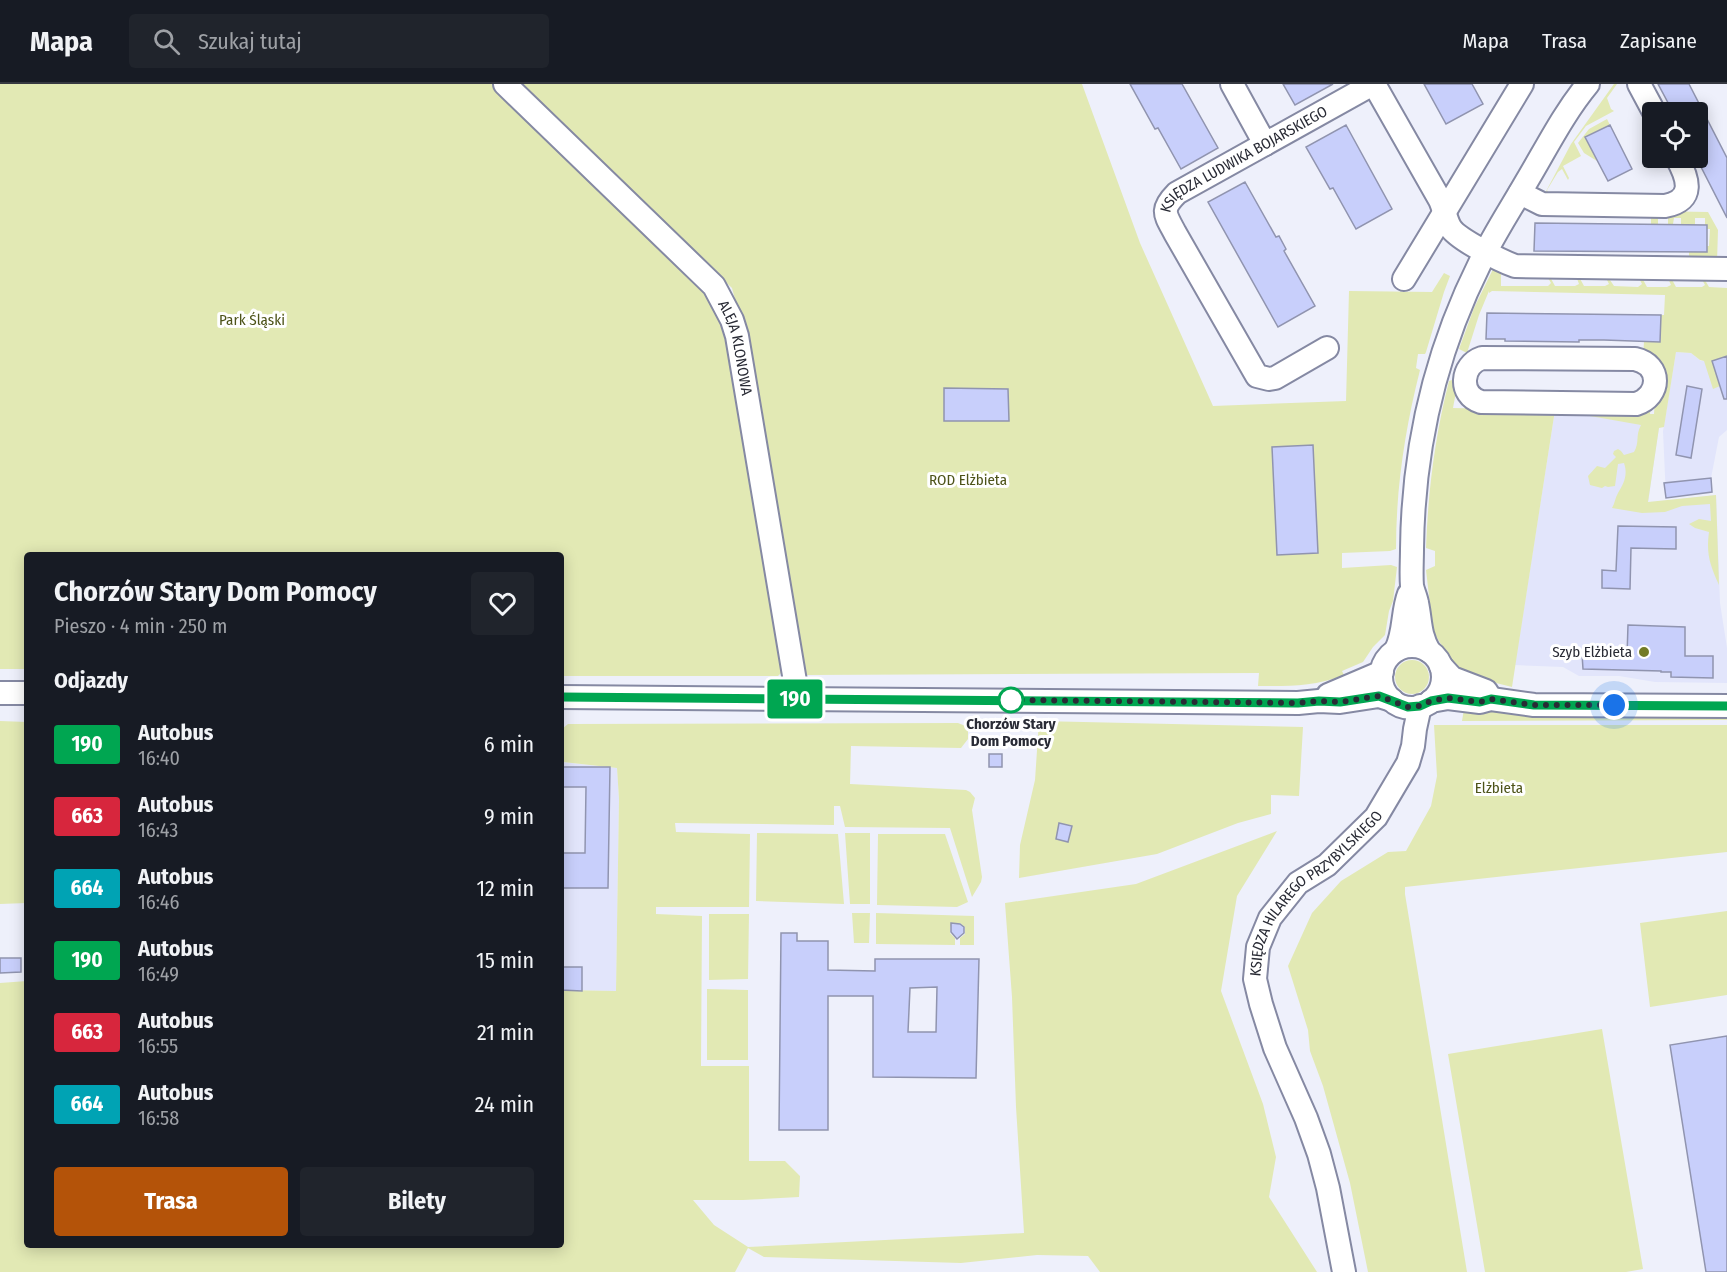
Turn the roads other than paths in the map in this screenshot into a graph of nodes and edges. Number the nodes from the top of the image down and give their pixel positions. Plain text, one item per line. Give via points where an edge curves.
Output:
1 (505, 84) edge
2 (1232, 84) edge
3 (1373, 84) edge
4 (1522, 84) edge
5 (1588, 84) edge
6 (1639, 84) edge
7 (1649, 102) edge
8 (1265, 144) junction
9 (1682, 168) edge
10 (1520, 193) junction
11 (1446, 211) junction
12 (1486, 252) junction
13 (1727, 269) edge
14 (1404, 279) dead end
15 (1327, 348) dead end
16 (1439, 367) junction
17 (1465, 376) junction
18 (1412, 587) junction
19 (1396, 650) junction
20 (1435, 658) junction
21 (1382, 672) junction
22 (0, 693) edge
23 (24, 693) edge
24 (564, 697) edge
25 (798, 699) junction
26 (1491, 699) junction
27 (1392, 700) junction
28 (1319, 701) junction
29 (1425, 704) junction
30 (1727, 706) edge
31 (1408, 763) junction
32 (1344, 1272) edge

1 - 25 street, ALEJA KLONOWA via 714,286 732,320
2 - 8 street
3 - 8 street, KSIĘDZA LUDWIKA BOJARSKIEGO
3 - 11 street, KSIĘDZA LUDWIKA BOJARSKIEGO
4 - 11 street
5 - 10 street
6 - 7 street
8 - 15 street, KSIĘDZA LUDWIKA BOJARSKIEGO via 1176,193 1167,204 1166,215 1257,376 1275,378
9 - 10 street via 1687,189 1682,198 1665,206 1542,204
10 - 12 street
11 - 12 street, KSIĘDZA LUDWIKA BOJARSKIEGO via 1451,228
11 - 14 street
12 - 13 street, KSIĘDZA LUDWIKA BOJARSKIEGO via 1515,267
12 - 16 street via 1460,306
16 - 17 street
16 - 18 street via 1418,458
17 - 17 street via 1468,392 1481,402 1636,404 1651,394 1655,380 1648,364 1635,359 1482,357 1471,364
18 - 19 street
18 - 20 street via 1422,638
19 - 20 street via 1413,646
19 - 21 street
20 - 26 street via 1452,678 1485,691
20 - 29 street via 1443,683
21 - 27 street via 1383,687
21 - 28 street
22 - 23 street
24 - 25 street
25 - 28 street
26 - 29 street via 1480,702 1448,698
26 - 30 street via 1534,705
27 - 28 street via 1379,696
27 - 29 street via 1408,707
27 - 31 street
29 - 31 street, KSIĘDZA HILAREGO PRZYBYLSKIEGO
31 - 32 street, KSIĘDZA HILAREGO PRZYBYLSKIEGO via 1376,817 1327,865 1298,883 1270,918 1258,947 1255,979 1261,1004 1319,1154

